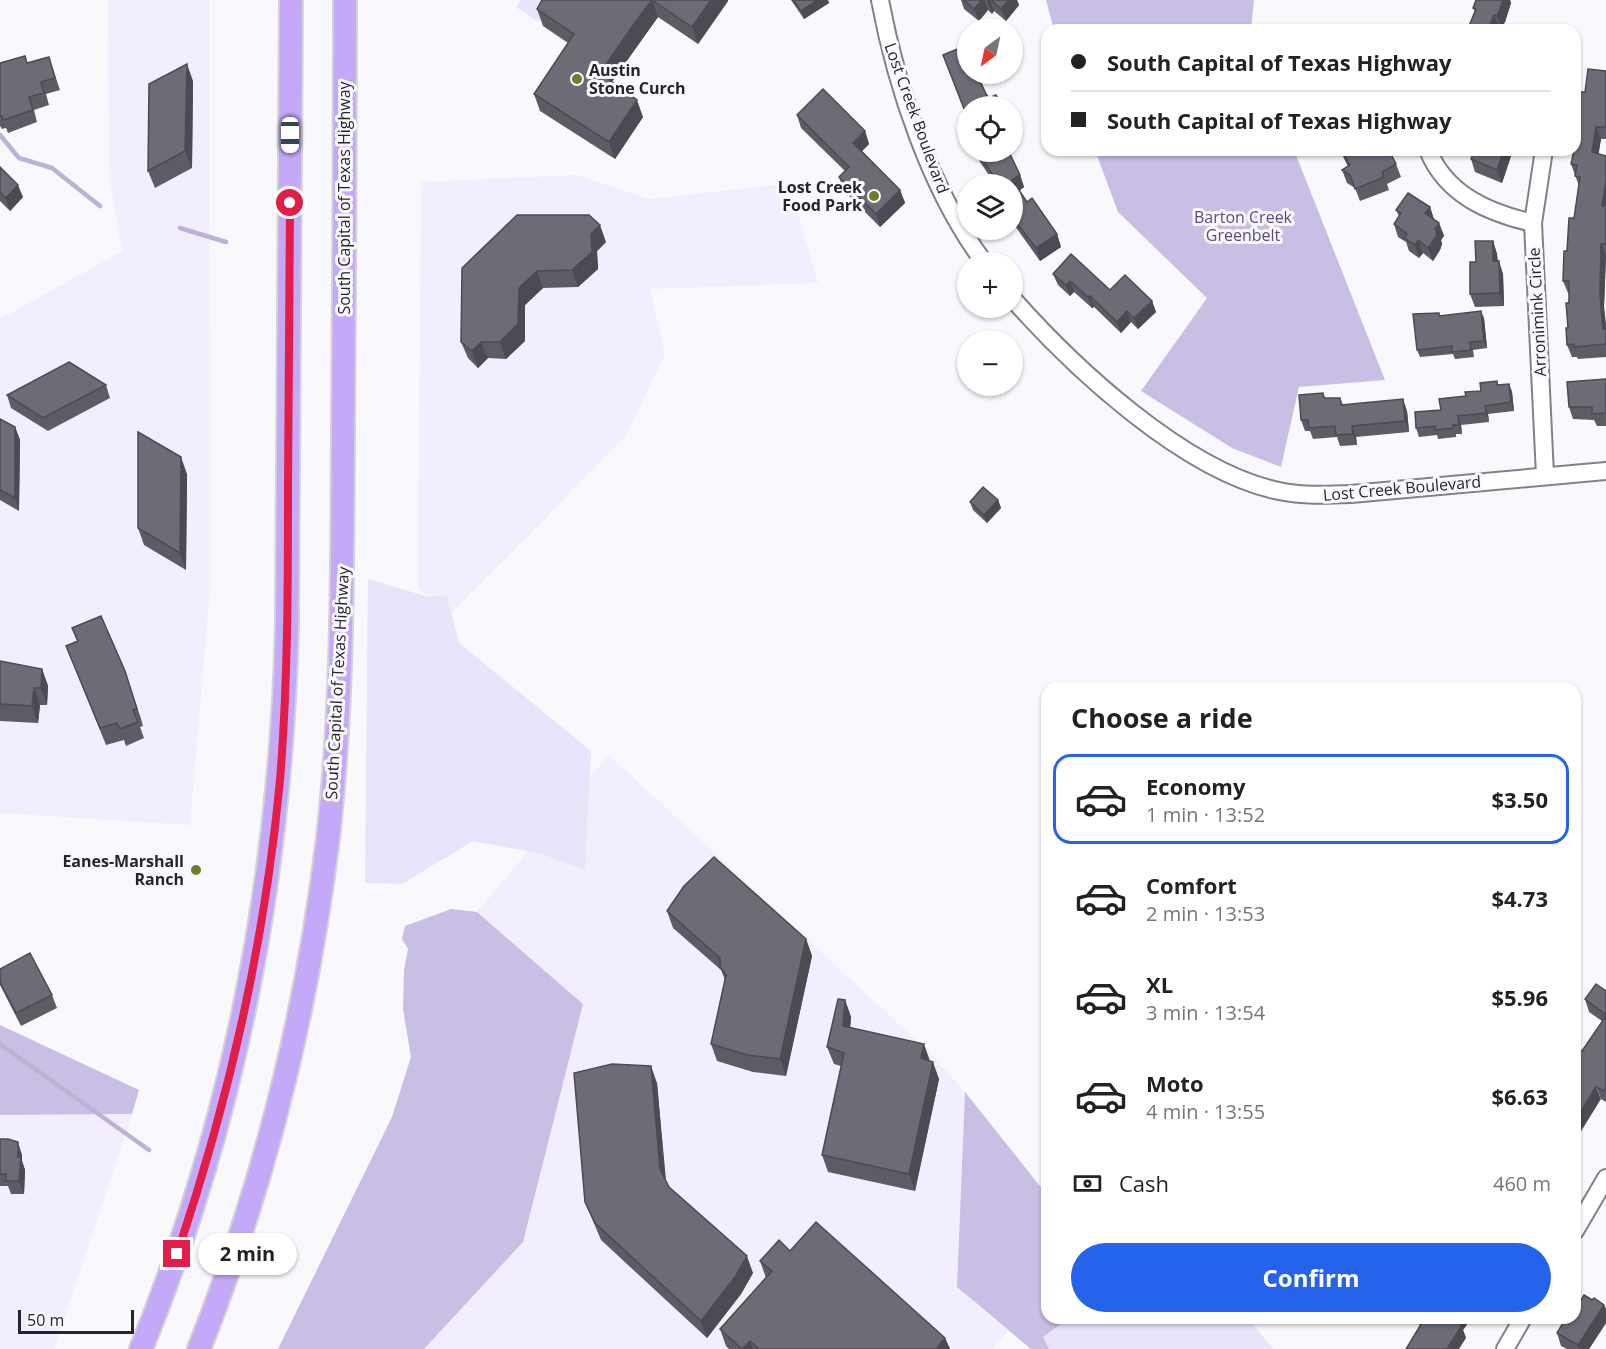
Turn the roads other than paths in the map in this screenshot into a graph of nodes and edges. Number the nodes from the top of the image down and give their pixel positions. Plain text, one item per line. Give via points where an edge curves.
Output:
1 (291, 0) edge
2 (345, 0) edge
3 (880, 0) edge
4 (1430, 156) edge
5 (1543, 156) edge
6 (1533, 223) junction
7 (976, 252) edge
8 (1023, 310) edge
9 (1606, 471) edge
10 (1545, 475) junction
11 (1606, 1178) edge
12 (1581, 1221) edge
13 (1520, 1324) edge
14 (141, 1349) edge
15 (199, 1349) edge
16 (1507, 1349) edge

1 - 14 highway via 287,626 276,811 254,961 226,1091 186,1227
2 - 15 highway, South Capital of Texas Highway via 342,640 331,810 310,961 282,1091 243,1227
3 - 7 street, Lost Creek Boulevard via 890,54 939,187
4 - 6 street via 1450,183 1474,203 1502,216
5 - 6 street, Arronimink Circle
6 - 10 street, Arronimink Circle
8 - 10 street, Lost Creek Boulevard via 1106,391 1149,424 1210,463 1278,491 1351,494
9 - 10 street, Lost Creek Boulevard
11 - 12 street
13 - 16 street

